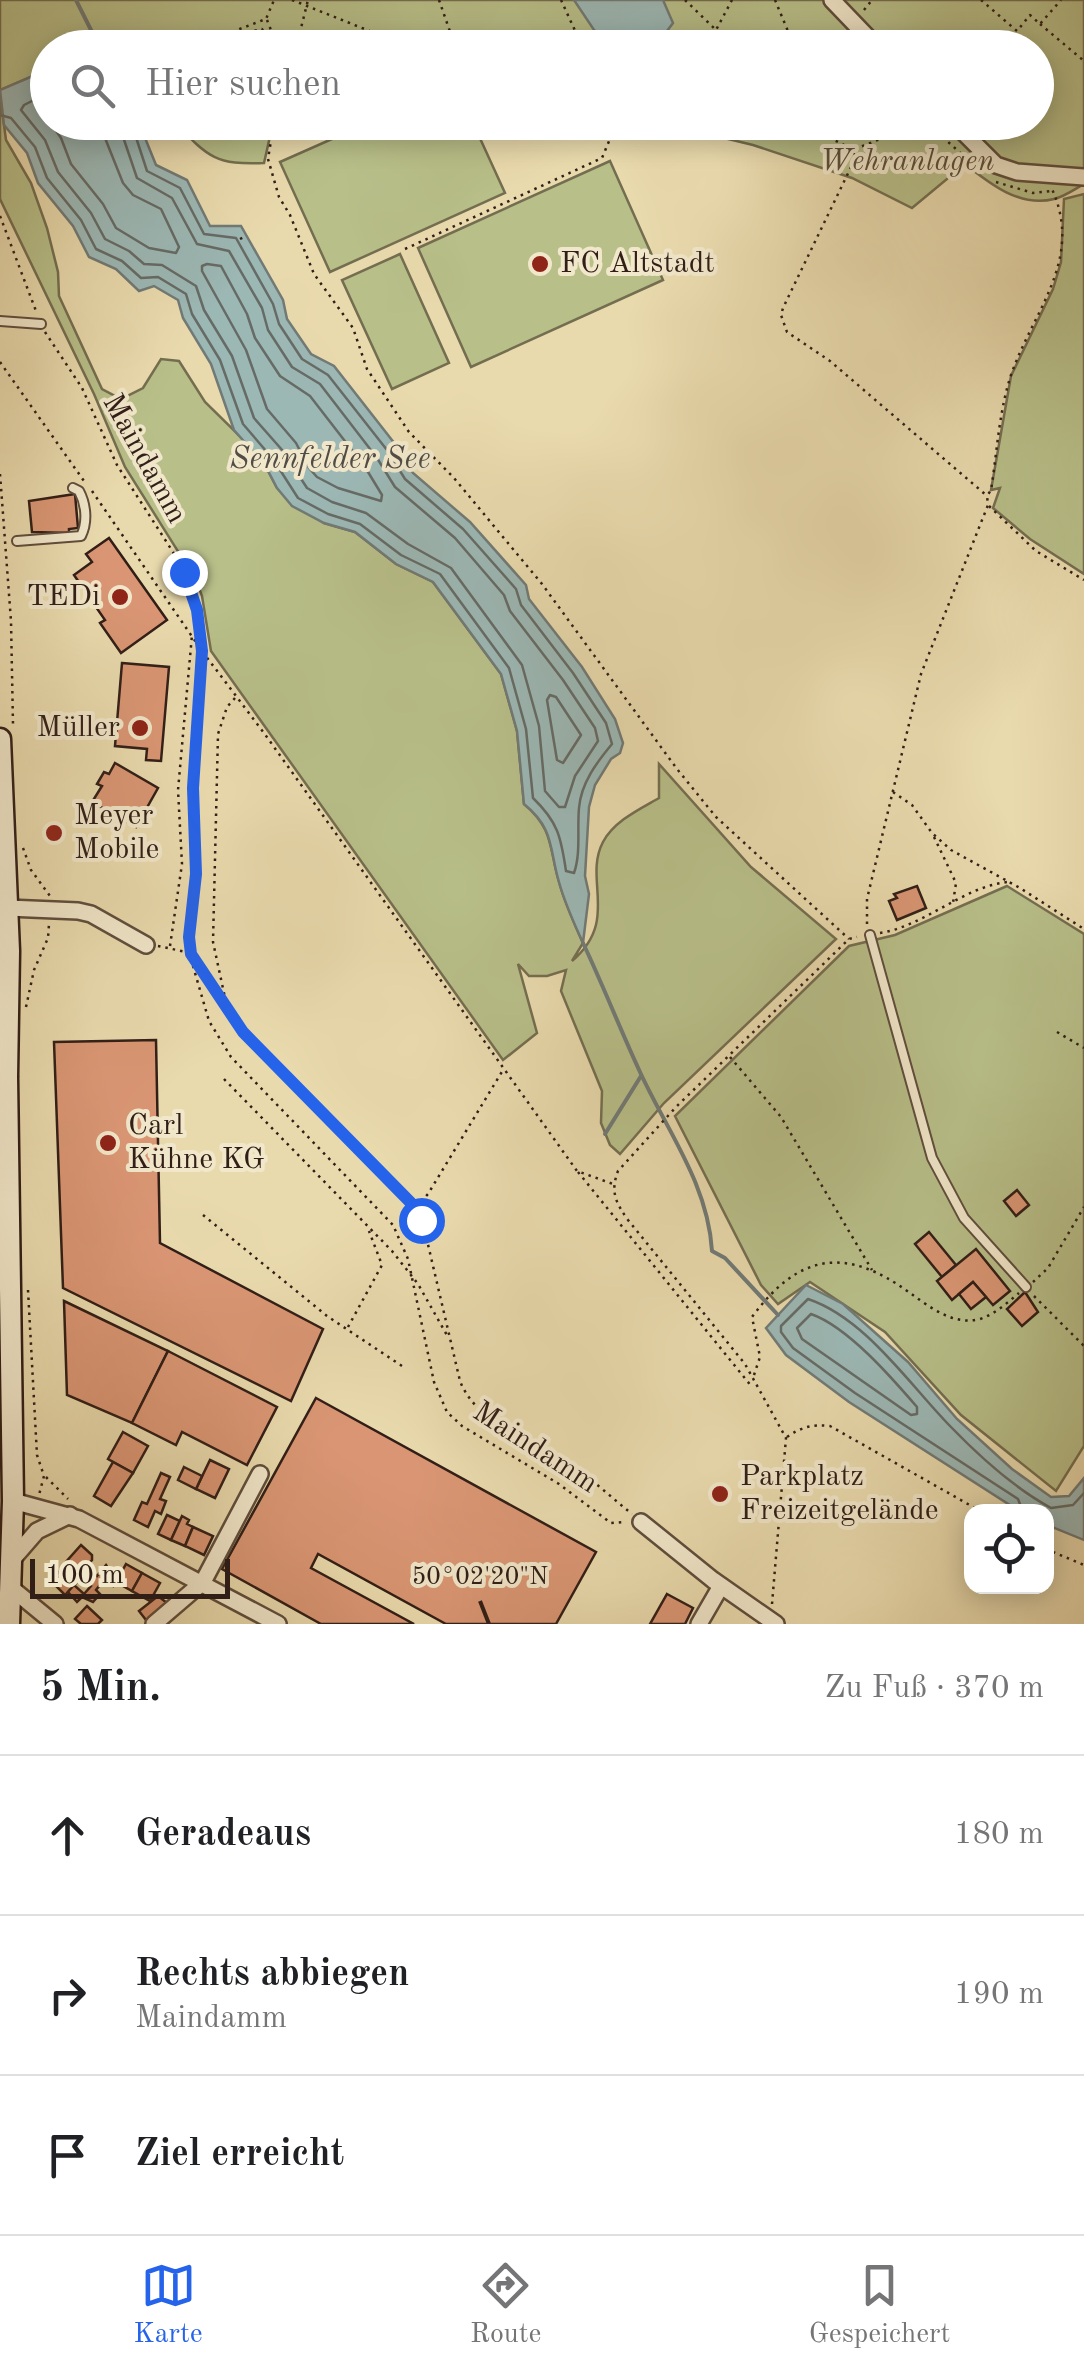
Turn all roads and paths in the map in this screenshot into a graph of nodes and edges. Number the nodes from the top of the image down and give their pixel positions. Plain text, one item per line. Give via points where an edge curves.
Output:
1 (274, 0) edge
2 (292, 0) edge
3 (308, 0) edge
4 (439, 0) edge
5 (561, 0) edge
6 (685, 0) edge
7 (732, 0) edge
8 (775, 0) edge
9 (832, 0) edge
10 (981, 0) edge
11 (1061, 0) edge
12 (307, 6) junction
13 (266, 19) junction
14 (1040, 24) junction
15 (238, 30) edge
16 (271, 30) edge
17 (301, 30) edge
18 (367, 30) edge
19 (449, 30) edge
20 (575, 30) edge
21 (716, 30) joint
22 (787, 30) edge
23 (861, 30) edge
24 (1016, 30) edge
25 (1018, 30) edge
26 (1047, 30) edge
27 (1054, 36) edge
28 (1084, 61) edge
29 (271, 140) edge
30 (610, 140) edge
31 (834, 140) edge
32 (879, 140) edge
33 (972, 140) edge
34 (854, 150) junction
35 (1084, 177) edge
36 (1052, 190) dead end
37 (0, 216) edge
38 (246, 236) dead end
39 (240, 239) dead end
40 (405, 248) dead end
41 (0, 321) edge
42 (41, 324) junction
43 (0, 362) edge
44 (73, 488) dead end
45 (987, 496) junction
46 (988, 506) junction
47 (17, 541) dead end
48 (1084, 580) edge
49 (192, 634) junction
50 (202, 651) junction
51 (236, 696) junction
52 (0, 739) edge
53 (893, 792) junction
54 (932, 834) junction
55 (1008, 882) junction
56 (952, 904) junction
57 (8, 908) junction
58 (1084, 929) edge
59 (870, 934) junction
60 (849, 939) junction
61 (146, 945) joint
62 (170, 946) junction
63 (191, 954) junction
64 (227, 1006) junction
65 (1057, 1032) dead end
66 (1084, 1048) edge
67 (729, 1056) junction
68 (504, 1068) junction
69 (3, 1076) edge
70 (224, 1078) dead end
71 (577, 1171) junction
72 (613, 1184) junction
73 (1084, 1207) edge
74 (416, 1208) junction
75 (203, 1215) dead end
76 (366, 1226) junction
77 (872, 1270) junction
78 (410, 1273) junction
79 (1026, 1288) junction
80 (346, 1329) junction
81 (451, 1341) junction
82 (1084, 1346) edge
83 (405, 1368) dead end
84 (754, 1377) junction
85 (752, 1387) dead end
86 (12, 1428) junction
87 (786, 1438) junction
88 (0, 1448) edge
89 (40, 1470) dead end
90 (260, 1474) dead end
91 (44, 1476) junction
92 (6, 1501) edge
93 (968, 1504) edge
94 (36, 1505) junction
95 (70, 1515) junction
96 (641, 1522) junction
97 (1054, 1552) edge
98 (11, 1561) junction
99 (1084, 1565) edge
100 (203, 1582) junction
101 (10, 1586) junction
102 (721, 1586) junction
103 (9, 1624) edge
104 (55, 1624) edge
105 (154, 1624) edge
106 (278, 1624) edge
107 (699, 1624) edge
108 (776, 1624) edge

1 - 13 path
2 - 12 path
3 - 12 path
4 - 19 path
5 - 20 path
6 - 21 path
7 - 21 path
8 - 22 path
9 - 23 street
10 - 24 path
11 - 14 path
12 - 17 path
12 - 18 path
13 - 15 path
13 - 16 path
14 - 25 path via 1030,15
14 - 26 path
27 - 28 path
29 - 60 path via 268,159 279,198 314,274 353,328 367,370 416,441 542,584 716,817
30 - 40 path via 602,158
31 - 34 path
32 - 34 path
33 - 35 street via 996,164 1017,172
34 - 45 path via 783,308 783,325
36 - 45 path via 1064,212 1065,259 1011,376
37 - 42 path, Maindamm
38 - 39 path
41 - 42 lane
42 - 50 path, Maindamm via 184,572
43 - 49 path
44 - 47 lane via 84,499 81,536
45 - 46 path
46 - 48 path via 1036,551
46 - 53 path via 921,674
49 - 50 path
49 - 62 path via 178,802 182,864
50 - 51 path
50 - 63 path, Maindamm
51 - 64 path via 222,717 217,759 214,942
51 - 68 path
52 - 57 main road
53 - 54 path via 912,804
53 - 59 path via 867,899
54 - 55 path
54 - 56 path via 956,883
55 - 56 path
55 - 58 path
56 - 59 path via 901,928
57 - 61 street via 91,914
57 - 69 main road
59 - 60 path
59 - 79 lane via 932,1158 964,1218
60 - 67 path
61 - 62 path
62 - 63 path
63 - 64 path
63 - 78 path, Maindamm via 221,1045 394,1225
64 - 74 path via 243,1032
65 - 66 path
67 - 72 path via 653,1130
67 - 77 path via 781,1117
68 - 71 path
68 - 74 path
69 - 86 main road
70 - 76 path
71 - 72 path
71 - 85 path
72 - 84 path via 622,1211
73 - 79 path via 1048,1268
74 - 81 path
75 - 80 path
76 - 78 path
76 - 80 path via 382,1265
77 - 79 path via 932,1310 967,1320 997,1311
77 - 84 path via 831,1261 790,1275 755,1313 760,1357
78 - 81 path
78 - 96 path, Maindamm via 447,1412 610,1523
79 - 82 path
80 - 83 path
81 - 96 path via 460,1381 479,1410 571,1465
84 - 87 path
86 - 88 main road
86 - 92 main road
87 - 93 path via 816,1424 830,1426
87 - 108 path via 772,1595
89 - 91 path
90 - 100 street
91 - 94 path
91 - 95 path via 64,1491
92 - 94 street
92 - 98 main road
94 - 95 street
95 - 98 street via 37,1531
95 - 100 street
96 - 102 street
97 - 99 path
98 - 101 main road
100 - 105 street
100 - 106 street
101 - 103 main road
101 - 104 street
102 - 107 street
102 - 108 street

